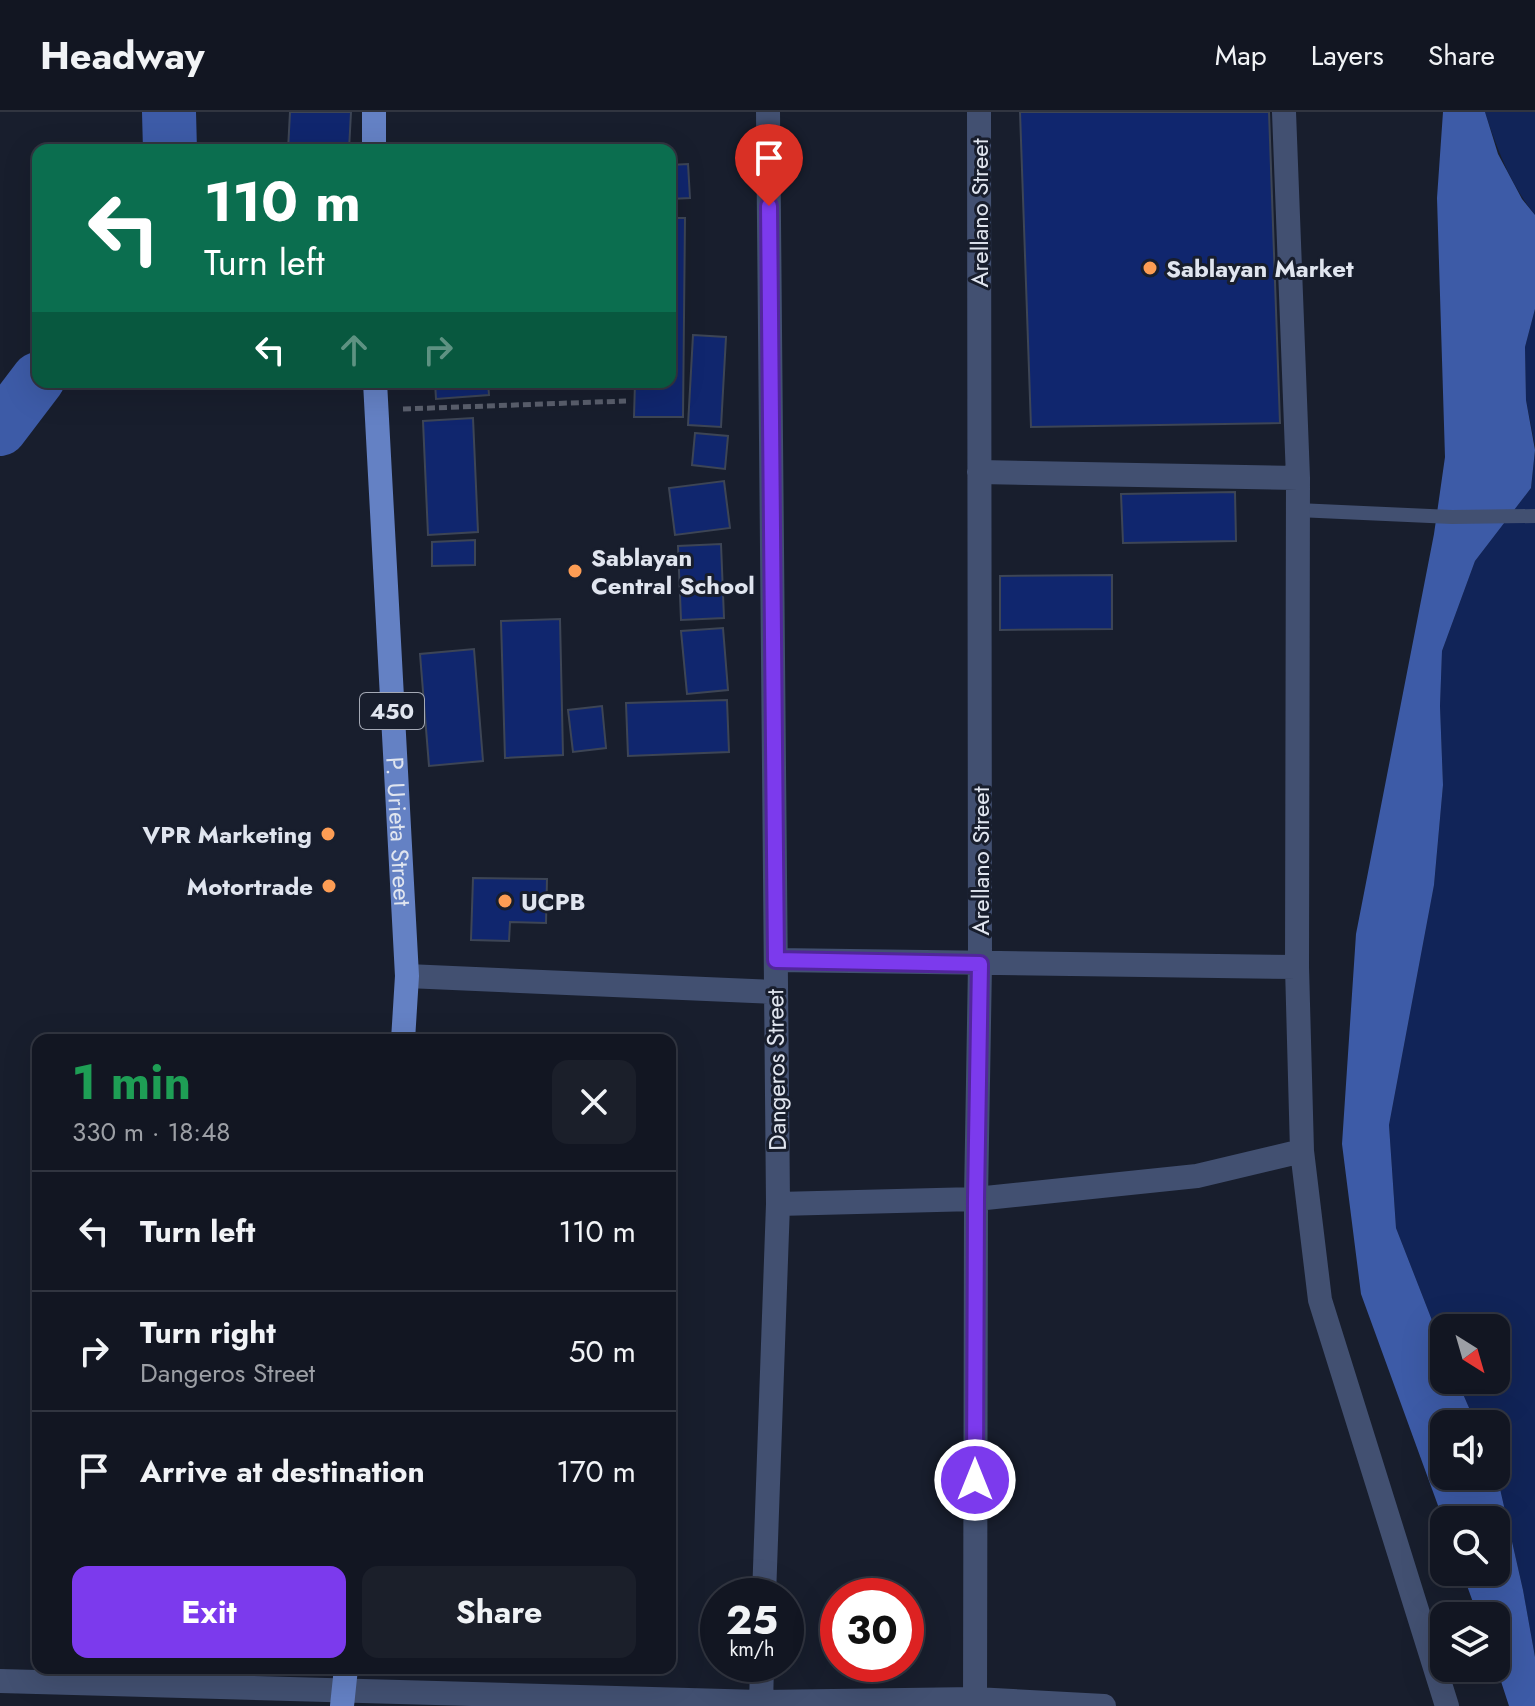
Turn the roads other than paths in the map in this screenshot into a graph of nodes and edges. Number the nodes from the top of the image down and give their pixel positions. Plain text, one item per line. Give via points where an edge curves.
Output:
1 (374, 112) edge
2 (768, 112) edge
3 (979, 112) edge
4 (1284, 112) edge
5 (374, 144) edge
6 (375, 388) edge
7 (979, 472) junction
8 (1298, 478) junction
9 (1297, 510) junction
10 (1535, 516) edge
11 (776, 960) junction
12 (980, 964) junction
13 (1297, 967) junction
14 (407, 976) junction
15 (774, 992) junction
16 (403, 1034) edge
17 (1302, 1151) junction
18 (976, 1199) junction
19 (778, 1204) junction
20 (765, 1578) edge
21 (0, 1681) edge
22 (762, 1682) edge
23 (344, 1688) edge
24 (47, 1695) edge
25 (975, 1703) edge
26 (761, 1704) edge
27 (1104, 1706) edge
28 (1447, 1706) edge

1 - 5 main road
2 - 11 street, Dangeros Street
3 - 7 street, Arellano Street
4 - 8 street
6 - 14 main road, P. Urieta Street / 450
7 - 8 street
7 - 12 street, Arellano Street
8 - 9 street
9 - 10 lane
9 - 13 street
11 - 12 street
11 - 15 street, Dangeros Street
12 - 13 street
12 - 18 street, Arellano Street
13 - 17 street
14 - 15 street
14 - 16 main road, P. Urieta Street / 450
15 - 19 street, Dangeros Street
17 - 18 street via 1197,1176
17 - 28 street via 1320,1300
18 - 19 street
18 - 25 street, Arellano Street
19 - 20 street, Dangeros Street
21 - 24 street
22 - 26 street
23 - 24 street
23 - 26 street
25 - 26 street
25 - 27 street

